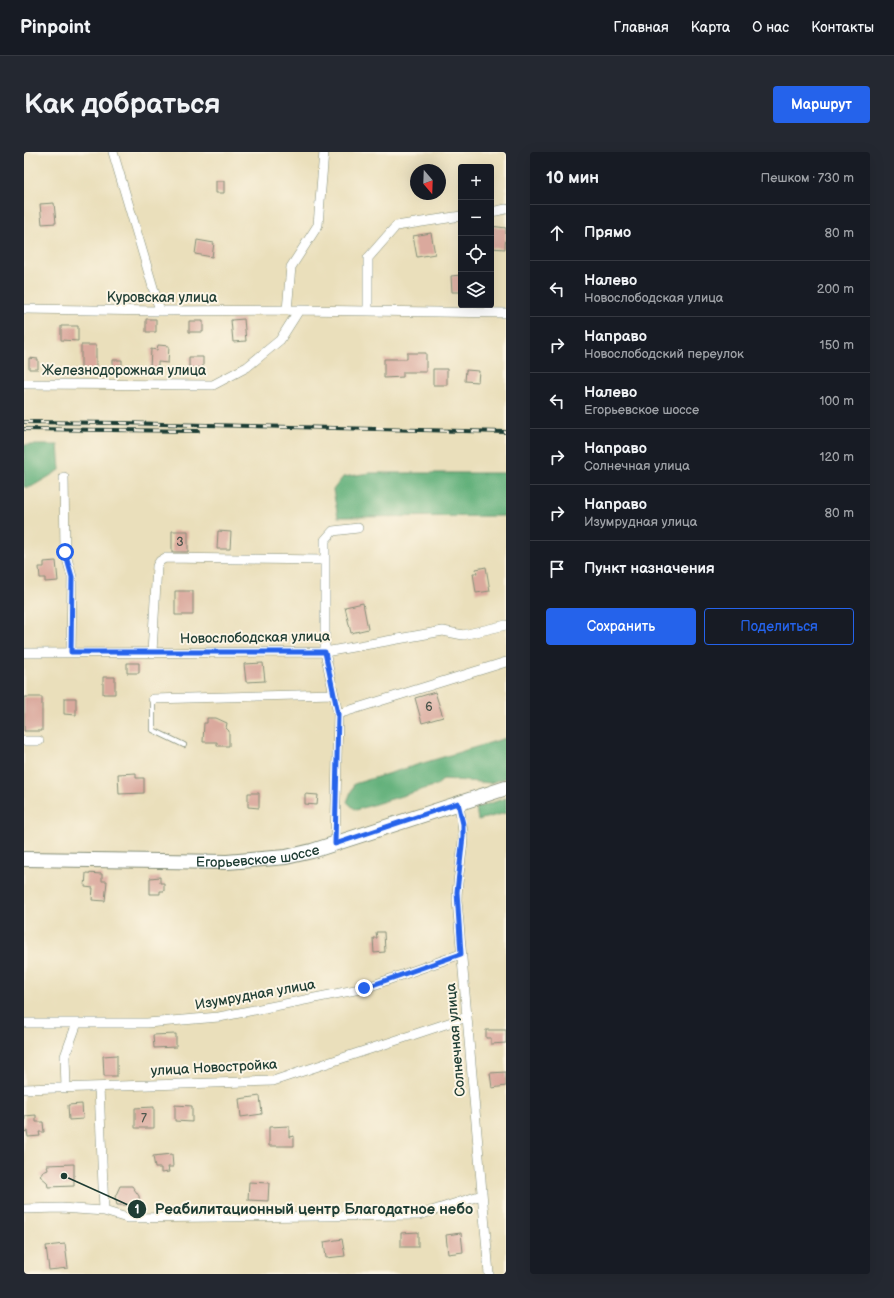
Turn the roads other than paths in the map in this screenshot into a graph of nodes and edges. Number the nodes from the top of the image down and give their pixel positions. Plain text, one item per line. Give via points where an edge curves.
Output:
1 (113, 152) edge
2 (324, 152) edge
3 (506, 209) edge
4 (494, 211) edge
5 (458, 216) edge
6 (24, 309) edge
7 (287, 310) junction
8 (299, 310) junction
9 (160, 311) junction
10 (368, 311) junction
11 (506, 313) edge
12 (24, 384) edge
13 (64, 477) dead end
14 (358, 528) dead end
15 (326, 560) junction
16 (506, 625) edge
17 (71, 652) junction
18 (152, 652) junction
19 (325, 652) junction
20 (24, 653) edge
21 (506, 662) edge
22 (334, 694) junction
23 (153, 699) joint
24 (338, 714) junction
25 (24, 741) edge
26 (39, 741) dead end
27 (184, 745) dead end
28 (506, 788) edge
29 (458, 803) junction
30 (335, 844) junction
31 (24, 859) edge
32 (461, 954) junction
33 (467, 1018) junction
34 (77, 1023) junction
35 (24, 1024) edge
36 (99, 1087) junction
37 (66, 1088) junction
38 (24, 1089) edge
39 (482, 1195) junction
40 (24, 1208) edge
41 (104, 1211) junction
42 (489, 1274) edge

1 - 9 street
2 - 7 street via 318,225 291,267
3 - 4 street
5 - 10 street via 396,226 368,258
6 - 9 street, Куровская улица
7 - 8 street, Куровская улица
7 - 9 street, Куровская улица
8 - 10 street
8 - 12 street, Железнодорожная улица via 280,340 247,367 212,385
10 - 11 street
13 - 17 street via 65,552 72,577
14 - 15 street via 333,532 325,540
15 - 18 street via 165,558 157,566
15 - 19 street
16 - 19 street, Новослободская улица via 463,635 443,631
17 - 18 street, Новослободская улица
17 - 20 street, Новослободская улица
18 - 19 street, Новослободская улица
19 - 22 street
21 - 24 street
22 - 23 street
22 - 24 street
23 - 27 lane via 152,730
24 - 30 street
25 - 26 street
28 - 29 main road, Егорьевское шоссе
29 - 30 main road, Егорьевское шоссе
29 - 32 street, Солнечная улица via 463,824 457,892
30 - 31 main road, Егорьевское шоссе via 286,857 227,862
32 - 33 street, Солнечная улица
32 - 34 street, Изумрудная улица via 364,988 219,1017 147,1023
33 - 36 street, улица Новостройка via 273,1081
33 - 39 street, Солнечная улица
34 - 35 street, Изумрудная улица
34 - 37 street via 65,1056
36 - 37 street, улица Новостройка
36 - 41 street
37 - 38 street, улица Новостройка
39 - 41 street via 419,1215 127,1218
39 - 42 street, Солнечная улица
40 - 41 street

